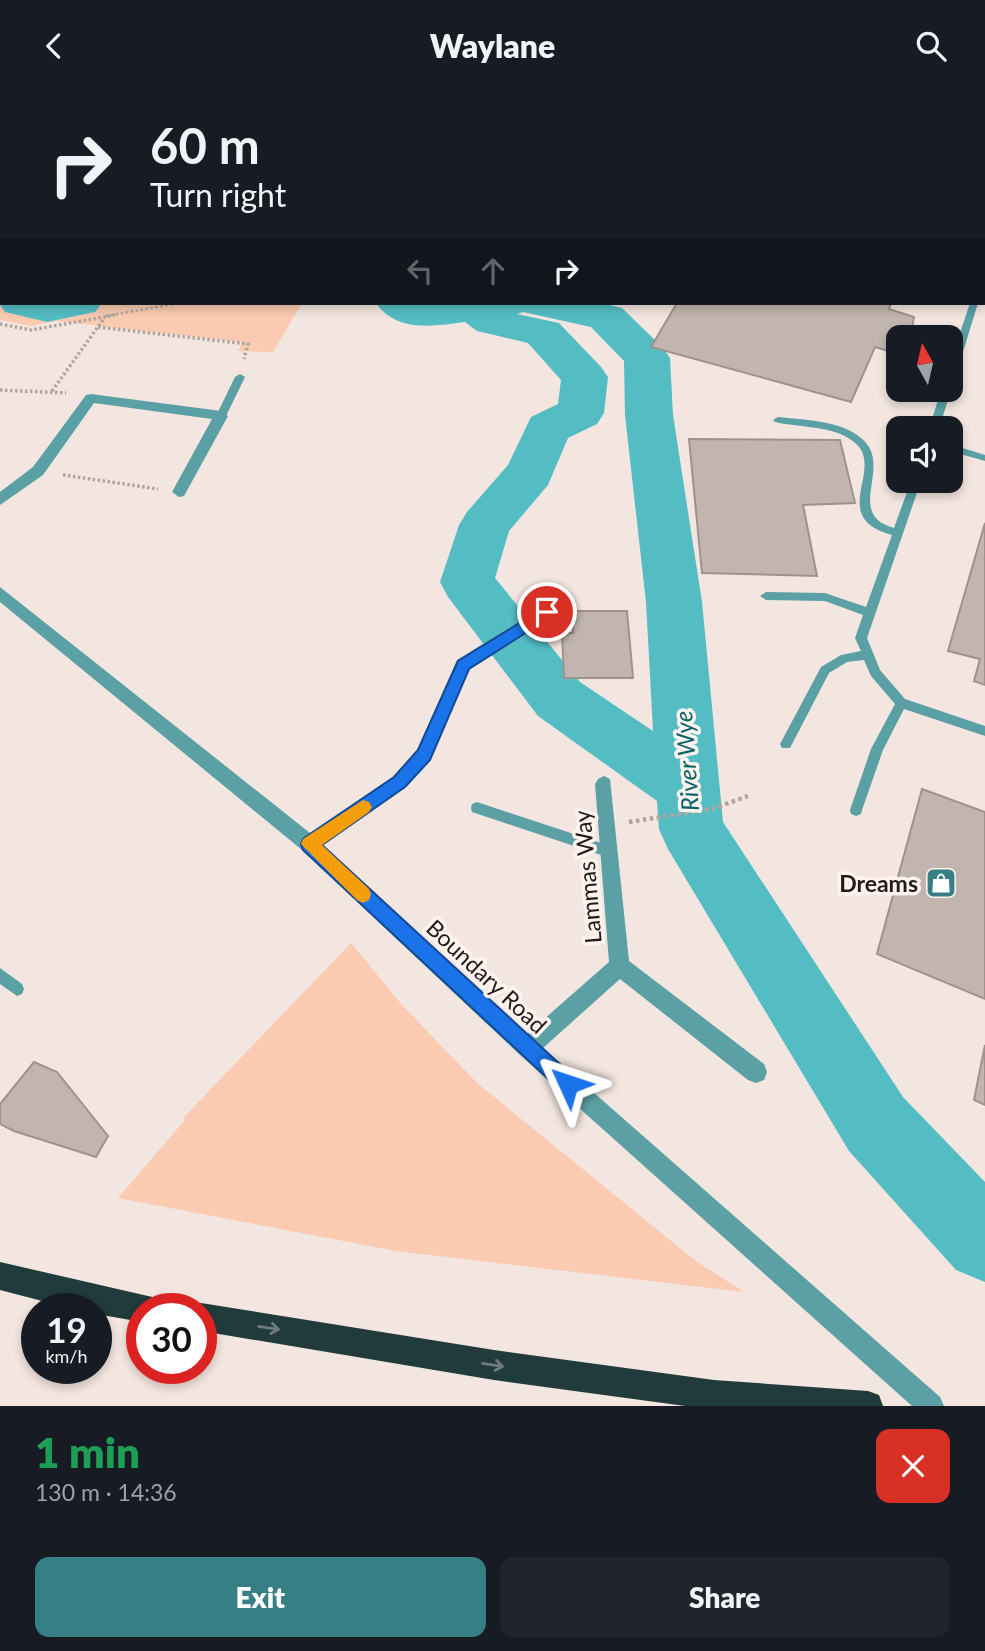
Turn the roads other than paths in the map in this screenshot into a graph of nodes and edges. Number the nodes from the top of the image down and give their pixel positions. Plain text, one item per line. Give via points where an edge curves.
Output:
1 (973, 305) edge
2 (963, 337) edge
3 (240, 377) road end
4 (221, 416) junction
5 (778, 420) dead end
6 (963, 451) edge
7 (985, 458) edge
8 (179, 492) road end
9 (912, 493) edge
10 (0, 500) edge
11 (898, 533) junction
12 (0, 593) edge
13 (766, 596) dead end
14 (547, 612) dead end
15 (870, 613) junction
16 (868, 655) junction
17 (901, 703) junction
18 (985, 731) edge
19 (786, 744) dead end
20 (604, 784) dead end
21 (477, 808) dead end
22 (856, 810) dead end
23 (309, 844) junction
24 (610, 852) junction
25 (619, 966) junction
26 (0, 975) edge
27 (17, 989) dead end
28 (527, 1048) junction
29 (756, 1072) dead end
30 (0, 1276) edge
31 (126, 1305) edge
32 (217, 1320) edge
33 (868, 1406) edge
34 (931, 1406) edge

1 - 2 lane
3 - 4 lane
4 - 8 street
4 - 10 street via 91,398 38,471
5 - 11 lane via 838,431 865,445 869,457 865,512 872,523
6 - 7 lane
9 - 11 lane
11 - 15 lane
12 - 23 street, Boundary Road
13 - 15 lane via 825,597
14 - 23 street via 463,665 424,755 399,782
15 - 16 lane via 861,638
16 - 17 lane via 875,673
16 - 19 lane via 845,659 825,670
17 - 18 lane
17 - 22 lane via 877,749
20 - 24 street, Lammas Way
21 - 24 lane
23 - 28 street, Boundary Road
24 - 25 street, Lammas Way
25 - 28 street, Lammas Way
25 - 29 street, Lammas Way
26 - 27 lane
28 - 34 street, Boundary Road
30 - 31 highway
32 -> 33 highway via 714,1395

